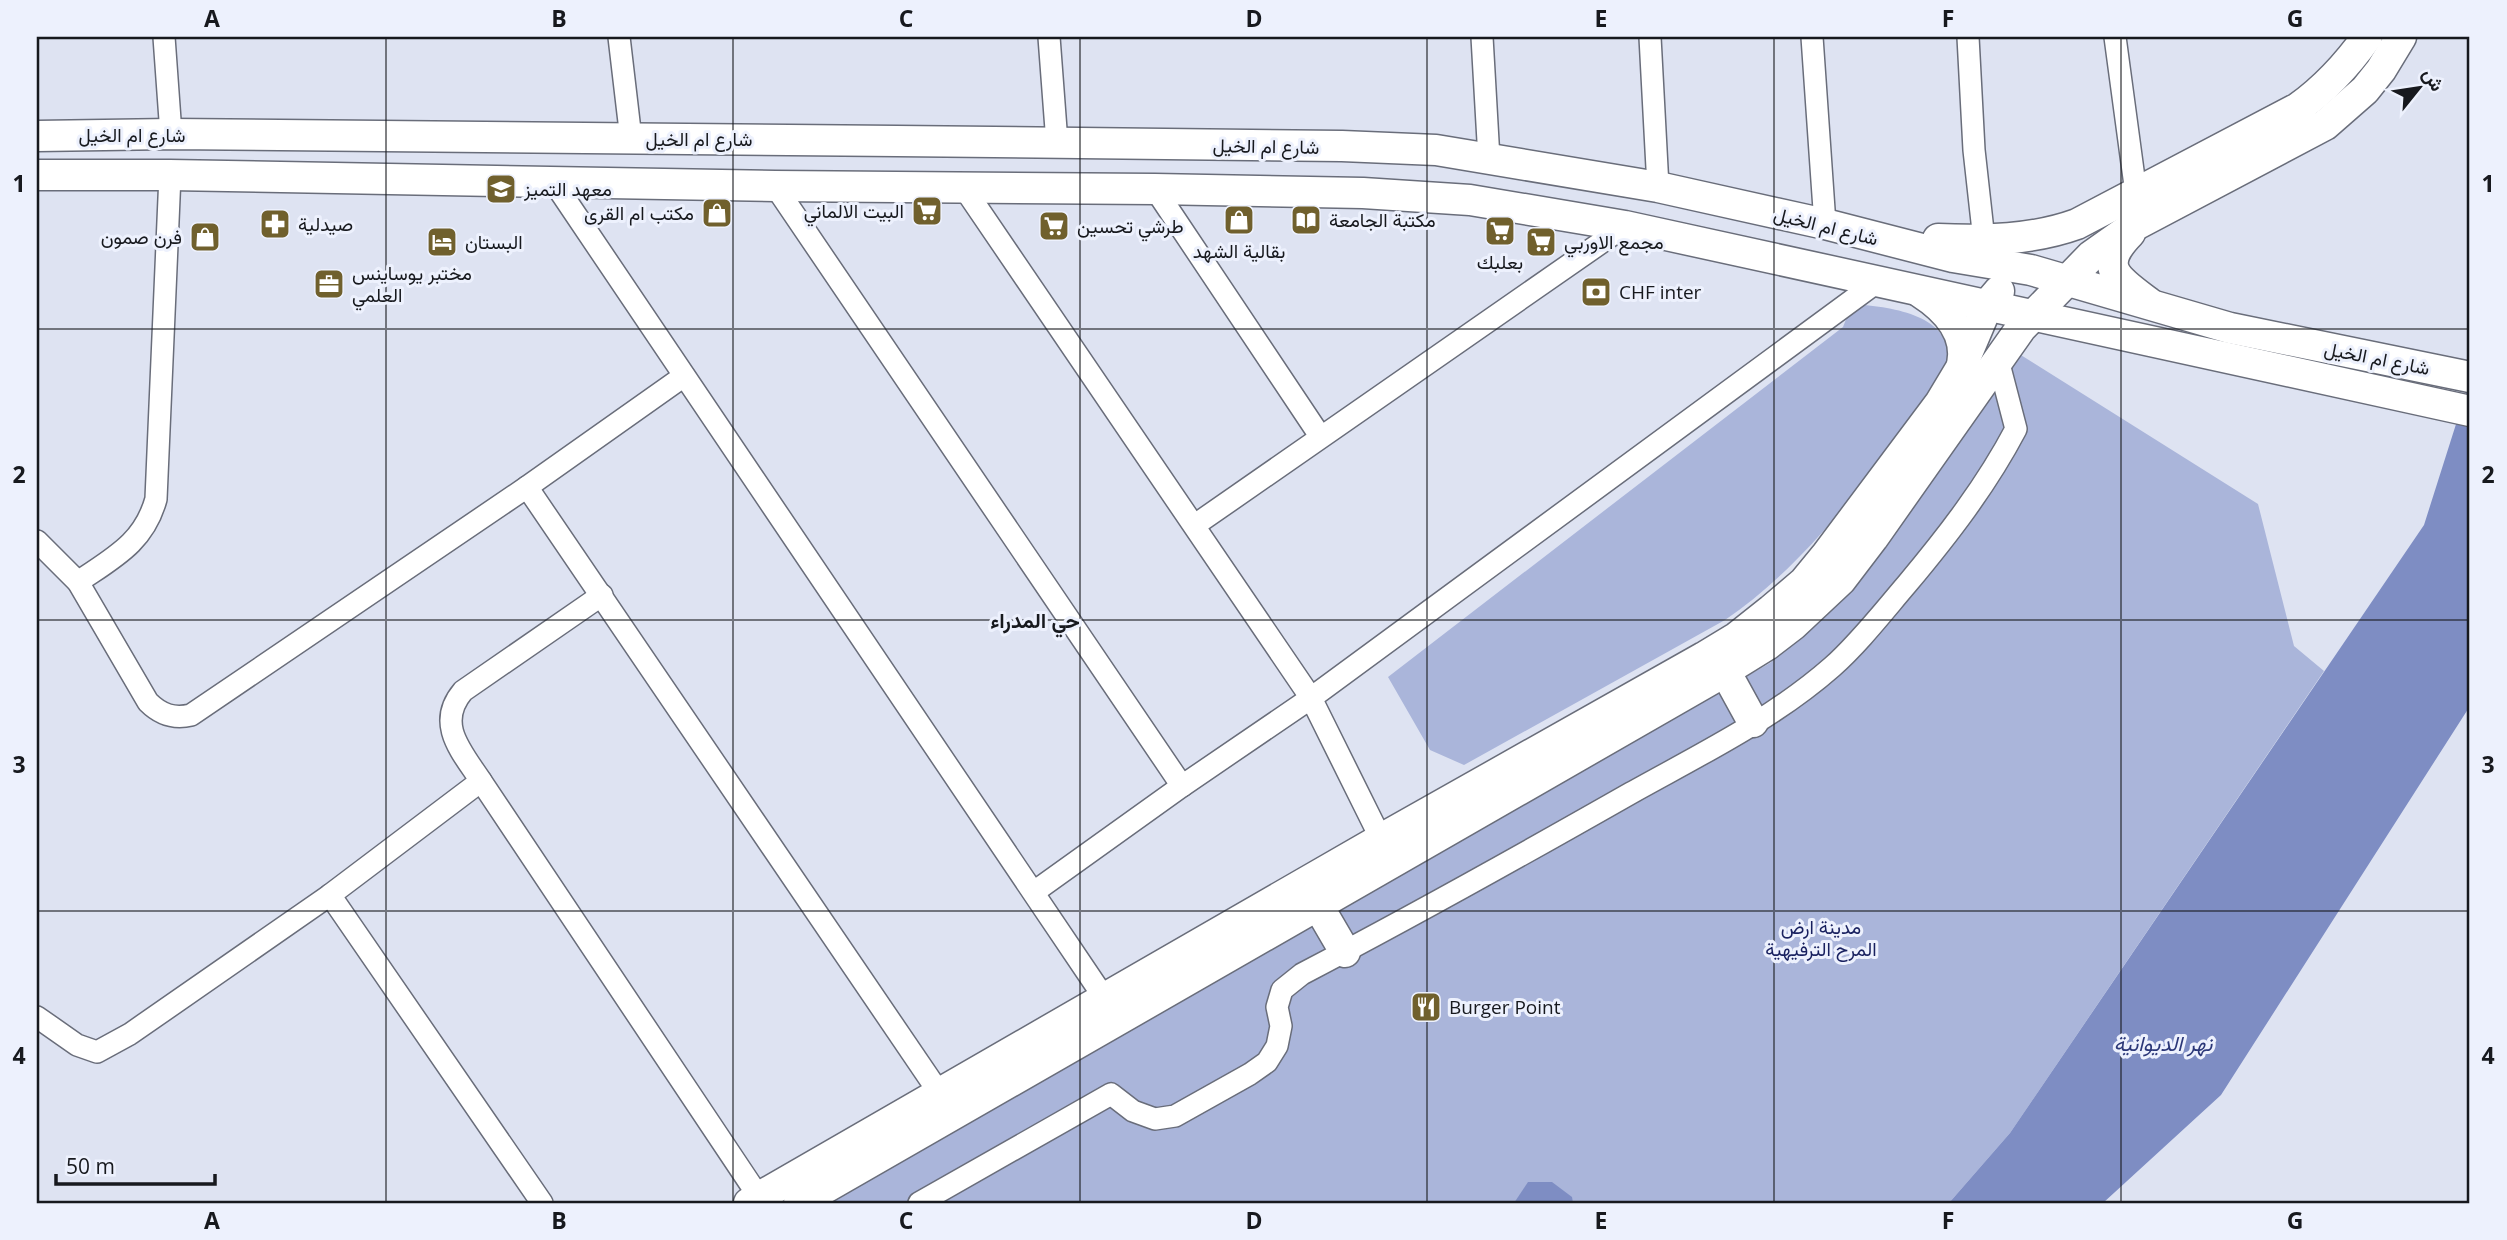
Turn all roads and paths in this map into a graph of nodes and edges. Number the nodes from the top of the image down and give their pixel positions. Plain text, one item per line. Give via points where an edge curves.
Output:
1 (164, 37) edge
2 (619, 37) edge
3 (1049, 37) edge
4 (1482, 37) edge
5 (1650, 37) edge
6 (1812, 37) edge
7 (1968, 37) edge
8 (2115, 37) edge
9 (2367, 37) edge
10 (2401, 37) edge
11 (171, 134) junction
12 (37, 136) edge
13 (631, 139) junction
14 (1057, 144) junction
15 (1489, 159) junction
16 (37, 175) edge
17 (170, 175) junction
18 (553, 181) junction
19 (775, 186) junction
20 (964, 187) junction
21 (1658, 187) junction
22 (1155, 189) junction
23 (2140, 207) junction
24 (1825, 224) junction
25 (1625, 226) junction
26 (1863, 235) junction
27 (1984, 240) junction
28 (2031, 270) junction
29 (2066, 281) junction
30 (1877, 282) junction
31 (1917, 290) junction
32 (1988, 304) junction
33 (2156, 308) junction
34 (2032, 316) junction
35 (2070, 324) junction
36 (2004, 351) junction
37 (1961, 368) junction
38 (684, 376) junction
39 (2470, 377) edge
40 (2470, 411) edge
41 (1320, 436) junction
42 (527, 487) junction
43 (1195, 525) junction
44 (37, 541) edge
45 (78, 582) junction
46 (603, 596) junction
47 (1725, 671) junction
48 (1311, 698) junction
49 (1753, 722) junction
50 (481, 781) junction
51 (1182, 786) junction
52 (1381, 839) junction
53 (1034, 892) junction
54 (330, 895) junction
55 (1317, 904) junction
56 (1345, 952) junction
57 (1105, 999) junction
58 (37, 1017) edge
59 (940, 1094) junction
60 (754, 1200) edge
61 (542, 1203) edge
62 (799, 1203) edge
63 (919, 1203) edge

1 - 11 street
2 - 13 street
3 - 14 street
4 - 15 street
5 - 21 street
6 - 24 street
7 - 27 street
8 - 23 street
9 - 23 main road via 2323,89 2298,108
10 - 23 main road via 2365,90 2325,125 2303,139
11 - 12 main road, شارع ام الخيل
11 - 13 main road, شارع ام الخيل
13 - 14 main road, شارع ام الخيل
14 - 15 main road, شارع ام الخيل via 1342,146 1436,150
15 - 21 main road, شارع ام الخيل
16 - 17 main road, شارع ام الخيل
17 - 18 main road, شارع ام الخيل
17 - 45 street via 156,499 147,525 129,547
18 - 19 main road, شارع ام الخيل
18 - 38 street
19 - 20 main road, شارع ام الخيل
19 - 51 street
20 - 22 main road, شارع ام الخيل
20 - 43 street
21 - 24 main road, شارع ام الخيل
22 - 25 main road, شارع ام الخيل via 1444,197
22 - 41 street
23 - 27 main road via 2061,230
23 - 29 main road
23 - 33 main road via 2111,262 2124,282
24 - 26 main road, شارع ام الخيل
25 - 30 main road, شارع ام الخيل
25 - 41 street
26 - 27 main road
26 - 28 main road, شارع ام الخيل
28 - 29 main road, شارع ام الخيل
28 - 32 main road via 2015,275
29 - 33 main road, شارع ام الخيل
29 - 34 main road
30 - 31 main road, شارع ام الخيل
30 - 48 street
31 - 32 main road, شارع ام الخيل
31 - 37 main road via 1954,322 1963,346
32 - 34 main road, شارع ام الخيل
32 - 37 main road
33 - 39 main road, شارع ام الخيل via 2230,328
34 - 35 main road, شارع ام الخيل
34 - 36 main road
35 - 36 main road via 2038,331
35 - 40 main road, شارع ام الخيل
36 - 47 main road via 1841,580 1793,625
36 - 49 street via 2016,429 1975,499 1885,611 1833,666
37 - 52 main road via 1940,403 1804,582 1737,637
38 - 42 street
38 - 53 street
41 - 43 street
42 - 45 street via 200,710 182,717 163,714 148,702
42 - 46 street
43 - 48 street
44 - 45 street
46 - 50 street via 456,699 450,718 453,738
46 - 59 street
47 - 49 main road
47 - 55 main road
48 - 51 street
48 - 52 street
49 - 56 street
50 - 54 street
50 - 60 street
51 - 53 street
52 - 57 main road
53 - 57 street
54 - 58 street via 130,1034 97,1052 77,1045
54 - 61 street
55 - 56 main road
55 - 62 main road
56 - 63 street via 1282,990 1277,1046 1267,1062 1250,1074 1175,1115 1155,1119 1133,1111 1111,1094
57 - 59 main road
59 - 60 main road

